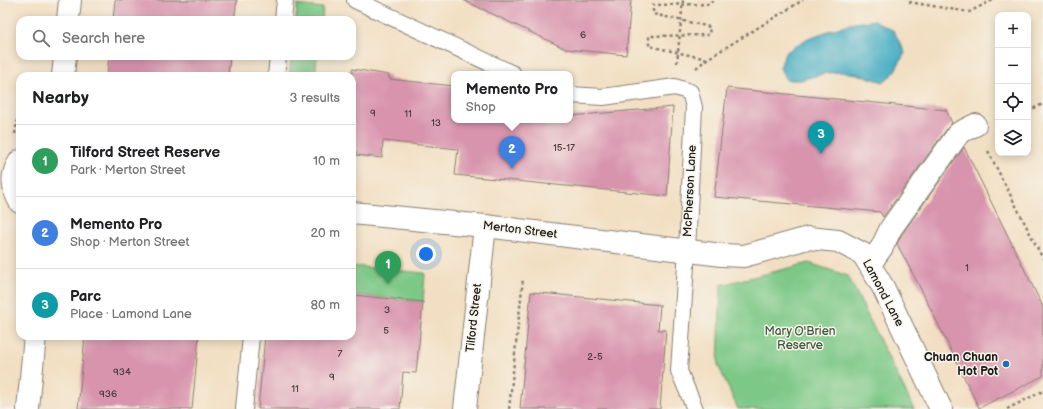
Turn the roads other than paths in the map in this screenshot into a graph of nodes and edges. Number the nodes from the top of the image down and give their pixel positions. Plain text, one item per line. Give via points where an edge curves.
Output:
1 (70, 0) edge
2 (285, 0) edge
3 (355, 0) edge
4 (68, 16) edge
5 (283, 16) edge
6 (65, 60) edge
7 (278, 60) edge
8 (507, 71) edge
9 (63, 72) edge
10 (276, 72) edge
11 (573, 94) edge
12 (975, 125) road end
13 (16, 169) edge
14 (7, 180) edge
15 (16, 194) edge
16 (356, 213) edge
17 (485, 226) junction
18 (688, 250) junction
19 (870, 264) junction
20 (35, 340) edge
21 (251, 340) edge
22 (28, 409) edge
23 (244, 409) edge
24 (465, 409) edge
25 (695, 409) edge
26 (941, 409) edge

1 - 4 street
2 - 5 lane
3 - 8 lane
6 - 9 street
7 - 10 lane
11 - 18 lane, McPherson Lane via 603,97 675,87 690,92 694,107
12 - 19 street via 959,133 891,228
13 - 14 street
14 - 15 street
16 - 17 street, Merton Street
17 - 18 street, Merton Street
17 - 24 street, Tilford Street
18 - 19 street, Lamond Lane via 744,256 808,238 838,241 863,254
18 - 25 lane, McPherson Lane via 679,372
19 - 26 street, Lamond Lane
20 - 22 street
21 - 23 lane

